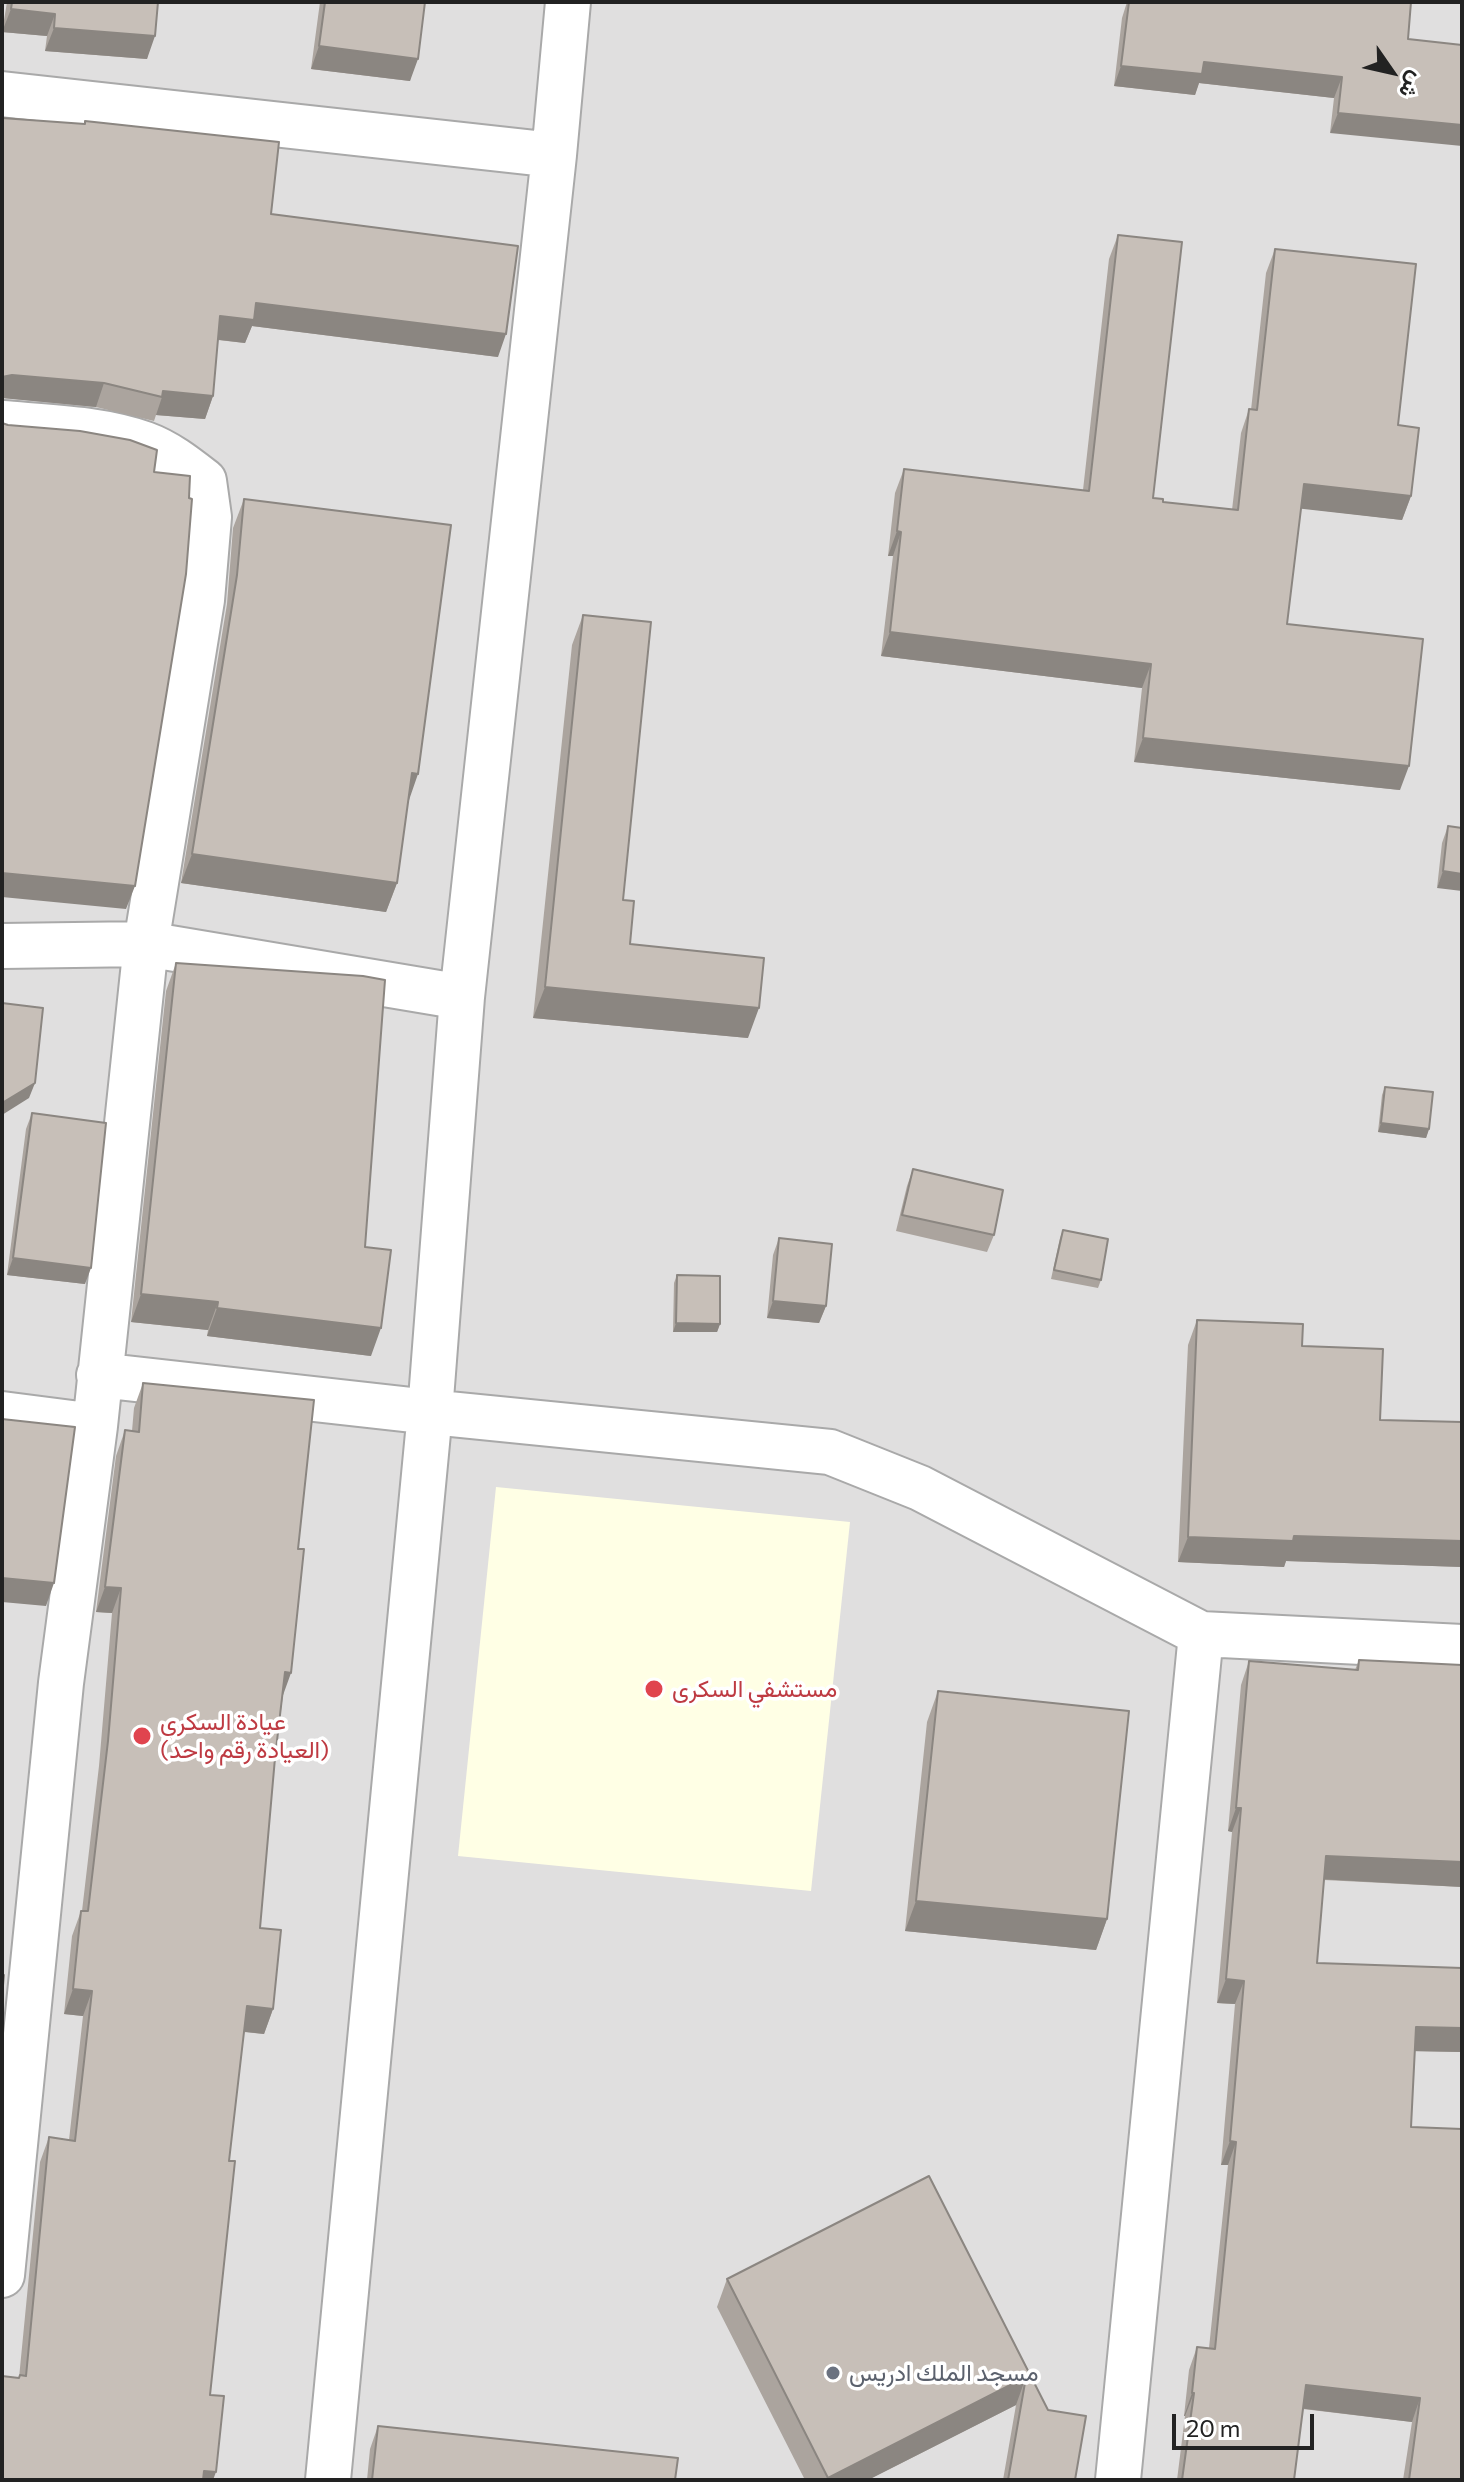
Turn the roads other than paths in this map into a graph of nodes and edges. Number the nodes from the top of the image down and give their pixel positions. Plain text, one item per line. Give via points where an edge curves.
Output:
1 (568, 2) edge
2 (2, 94) edge
3 (554, 155) junction
4 (2, 423) edge
5 (146, 944) junction
6 (2, 946) edge
7 (462, 997) junction
8 (99, 1375) junction
9 (430, 1412) junction
10 (2, 1414) edge
11 (95, 1426) junction
12 (1201, 1634) junction
13 (1462, 1647) edge
14 (21, 1906) edge
15 (2, 2275) edge
16 (328, 2480) edge
17 (1118, 2480) edge

1 - 3 street
2 - 3 street
3 - 7 street
4 - 5 street via 120,437 172,457 204,481 209,517 202,600
5 - 6 street
5 - 7 street
5 - 8 street
7 - 9 street
8 - 9 street
8 - 11 street
9 - 12 street via 830,1452 920,1488
9 - 16 street
10 - 11 street
11 - 14 street via 61,1683
12 - 13 street
12 - 17 street
14 - 15 street

